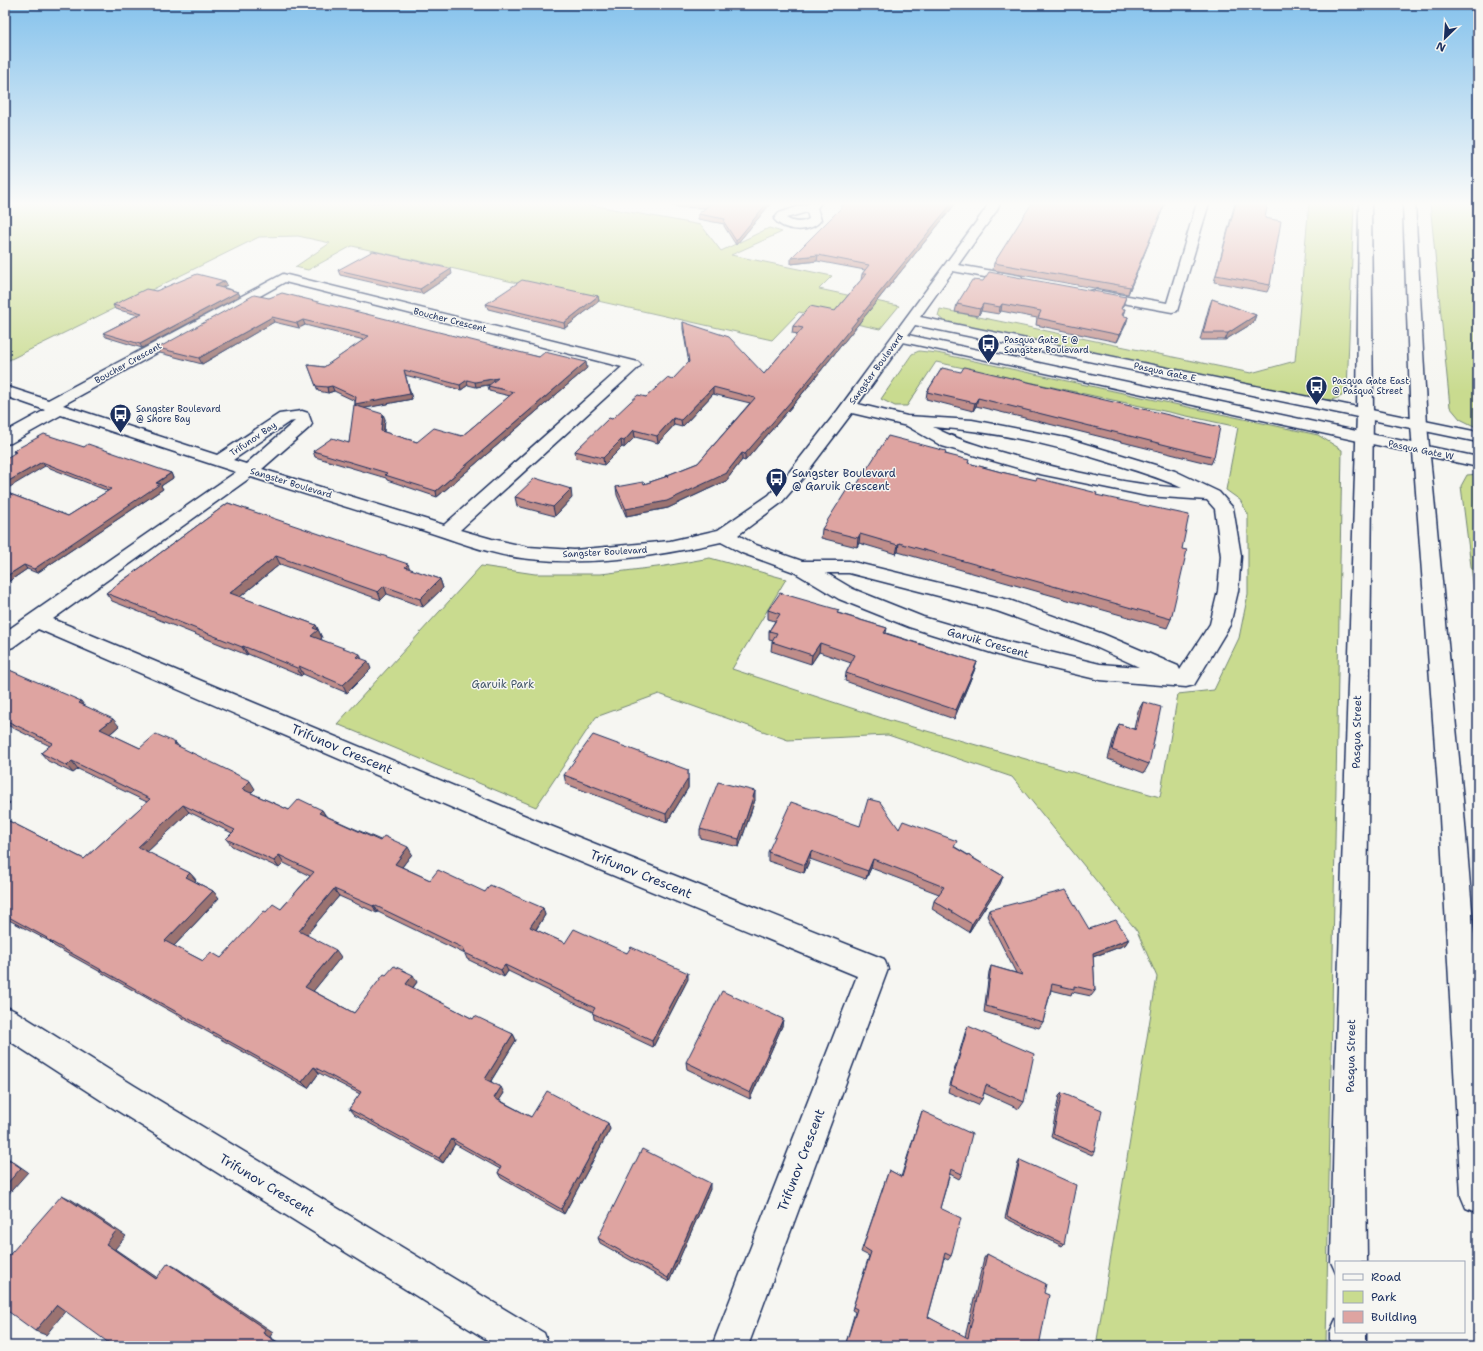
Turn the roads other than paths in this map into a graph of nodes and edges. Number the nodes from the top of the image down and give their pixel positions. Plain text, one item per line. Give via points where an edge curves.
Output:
1 (1184, 266) edge
2 (1365, 266) edge
3 (1412, 266) edge
4 (950, 267) joint
5 (1027, 281) edge
6 (1080, 291) edge
7 (912, 320) junction
8 (899, 337) junction
9 (5, 391) edge
10 (54, 407) junction
11 (849, 407) junction
12 (906, 421) junction
13 (1365, 426) junction
14 (1478, 437) edge
15 (1421, 438) junction
16 (5, 439) edge
17 (221, 460) junction
18 (1478, 462) edge
19 (249, 471) junction
20 (1214, 496) junction
21 (447, 532) junction
22 (724, 535) junction
23 (801, 567) junction
24 (36, 620) junction
25 (5, 642) edge
26 (1186, 679) junction
27 (5, 1021) edge
28 (1478, 1196) edge
29 (1349, 1261) edge
30 (1348, 1333) edge
31 (531, 1346) edge
32 (730, 1346) edge
33 (1348, 1346) edge

1 - 6 street via 1172,308
2 - 13 street, Pasqua Street
3 - 15 street
4 - 5 street
4 - 7 street, Sangster Boulevard
7 - 8 street, Sangster Boulevard
7 - 13 street, Pasqua Gate E
8 - 11 street, Sangster Boulevard
8 - 13 street, Pasqua Gate E
9 - 10 street, Sangster Boulevard
10 - 16 street
10 - 17 street, Sangster Boulevard
10 - 21 street, Boucher Crescent via 283,278 633,365
11 - 12 street
11 - 22 street, Sangster Boulevard via 775,499
12 - 20 street via 948,442 1035,468 1148,491
12 - 20 street via 972,425 1060,442 1169,475
13 - 15 street, Pasqua Gate W
13 - 15 street, Pasqua Gate E
13 - 29 street, Pasqua Street via 1350,1078
14 - 15 street, Pasqua Gate W
15 - 18 street, Pasqua Gate W
15 - 28 street via 1451,800
17 - 19 street, Sangster Boulevard
17 - 19 street, Trifunov Bay via 285,417 302,416 304,424
19 - 21 street, Sangster Boulevard
19 - 24 street
20 - 26 street via 1224,508 1231,556 1228,591 1220,625
21 - 22 street, Sangster Boulevard via 489,545 528,553 574,556 670,547
22 - 23 street, Garuik Crescent via 749,549
23 - 26 street, Garuik Crescent via 849,567 1002,605 1096,639
23 - 26 street, Garuik Crescent via 846,594 916,622 1011,651 1100,672
24 - 25 street
24 - 32 street, Trifunov Crescent via 529,829 874,969
27 - 31 street, Trifunov Crescent
30 - 33 street

